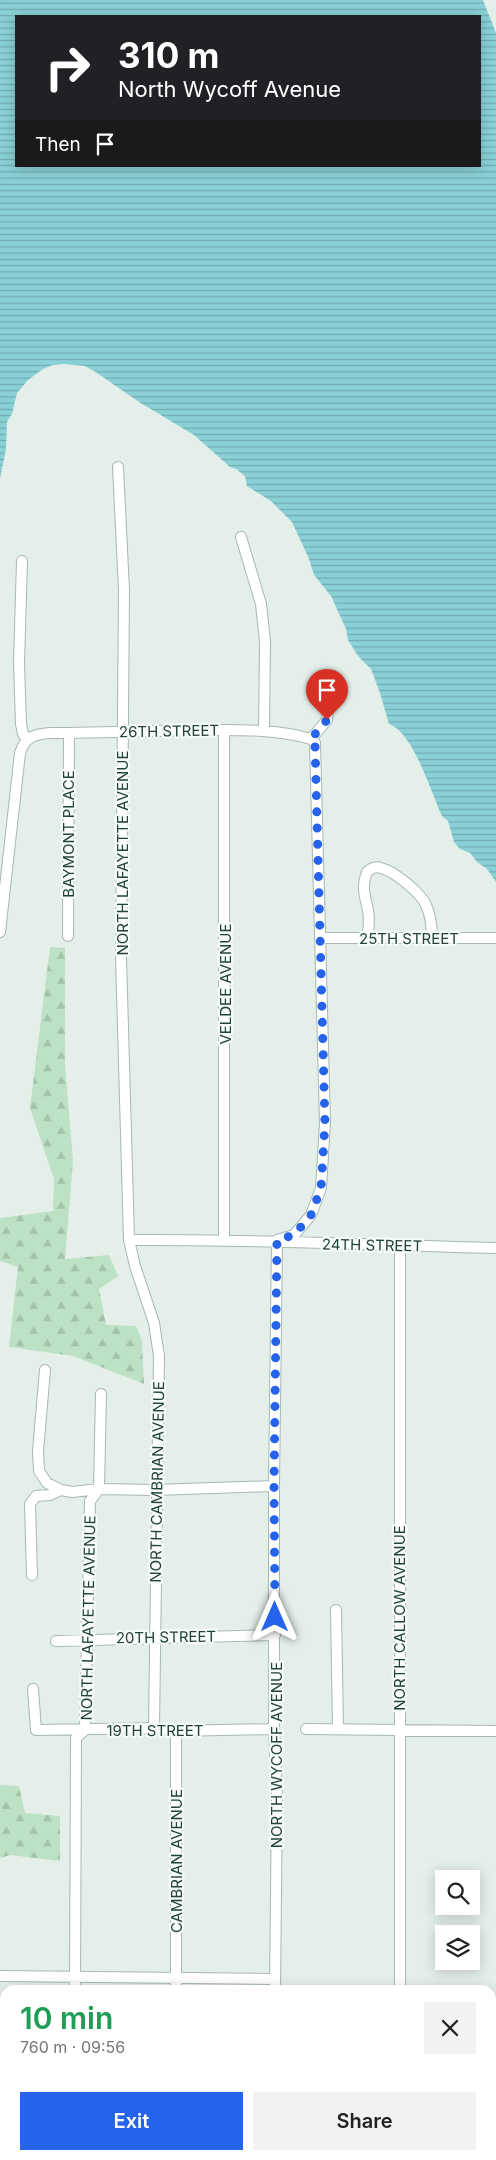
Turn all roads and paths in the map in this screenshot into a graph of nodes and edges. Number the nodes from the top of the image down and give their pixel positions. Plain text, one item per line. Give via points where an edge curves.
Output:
1 (118, 467) dead end
2 (241, 537) dead end
3 (22, 561) dead end
4 (331, 679) dead end
5 (224, 730) junction
6 (264, 731) junction
7 (123, 732) junction
8 (69, 733) junction
9 (27, 739) junction
10 (311, 739) junction
11 (0, 932) edge
12 (68, 936) dead end
13 (321, 938) junction
14 (368, 938) junction
15 (496, 938) edge
16 (432, 939) junction
17 (224, 1239) junction
18 (129, 1240) junction
19 (277, 1240) junction
20 (400, 1246) junction
21 (496, 1248) edge
22 (46, 1370) dead end
23 (101, 1394) dead end
24 (274, 1486) junction
25 (99, 1489) junction
26 (61, 1490) junction
27 (156, 1490) junction
28 (32, 1575) dead end
29 (336, 1610) dead end
30 (275, 1635) junction
31 (156, 1637) junction
32 (86, 1639) junction
33 (56, 1641) dead end
34 (33, 1689) dead end
35 (154, 1728) junction
36 (274, 1729) junction
37 (306, 1729) dead end
38 (338, 1729) junction
39 (399, 1729) junction
40 (85, 1730) junction
41 (496, 1731) edge
42 (176, 1732) junction
43 (0, 1976) edge
44 (76, 1977) junction
45 (176, 1978) junction
46 (75, 1985) edge
47 (176, 1985) edge
48 (274, 1985) edge
49 (400, 1985) edge

1 - 7 street, NORTH LAFAYETTE AVENUE via 124,590
2 - 6 street via 261,604 265,641
3 - 9 street via 19,653 21,724
4 - 10 street via 327,720
5 - 6 street, 26TH STREET
5 - 7 street, 26TH STREET
5 - 17 street, VELDEE AVENUE
6 - 10 street, 26TH STREET
7 - 8 street, 26TH STREET
7 - 18 street, NORTH LAFAYETTE AVENUE via 121,957
8 - 9 street, 26TH STREET via 38,734
8 - 12 street, BAYMONT PLACE
9 - 11 street via 20,753
10 - 13 street via 315,744
13 - 14 street, 25TH STREET
13 - 19 street via 325,1123 321,1188 311,1215 294,1235
14 - 16 street, 25TH STREET
14 - 16 street via 368,911 363,886 367,872 373,867 390,872 421,896 430,915
15 - 16 street, 25TH STREET
17 - 18 street, 24TH STREET
17 - 19 street, 24TH STREET
18 - 27 street, NORTH CAMBRIAN AVENUE via 154,1323 158,1356
19 - 20 street, 24TH STREET
19 - 24 street, NORTH WYCOFF AVENUE
20 - 21 street, 24TH STREET
20 - 39 street, NORTH CALLOW AVENUE
22 - 26 street via 39,1471 47,1483
23 - 25 street, NORTH LAFAYETTE AVENUE
24 - 27 street
24 - 30 street, NORTH WYCOFF AVENUE
25 - 26 street
25 - 27 street
25 - 32 street, NORTH LAFAYETTE AVENUE via 90,1501
26 - 28 street via 36,1496 30,1504
27 - 31 street, NORTH CAMBRIAN AVENUE
29 - 38 street
30 - 31 street, 20TH STREET
30 - 36 street, NORTH WYCOFF AVENUE
31 - 32 street, 20TH STREET
31 - 35 street, NORTH CAMBRIAN AVENUE
32 - 33 street, 20TH STREET
32 - 40 street, NORTH LAFAYETTE AVENUE
34 - 40 street, 19TH STREET via 36,1730
35 - 40 street, 19TH STREET
35 - 42 street, 19TH STREET
36 - 42 street, 19TH STREET
36 - 48 street, NORTH WYCOFF AVENUE via 277,1797
37 - 38 street
38 - 39 street
39 - 41 street
39 - 49 street, NORTH CALLOW AVENUE
40 - 44 street, NORTH LAFAYETTE AVENUE via 76,1738
42 - 45 street, CAMBRIAN AVENUE
43 - 44 street
44 - 45 street
44 - 46 street, NORTH LAFAYETTE AVENUE
45 - 47 street, CAMBRIAN AVENUE
45 - 48 street

